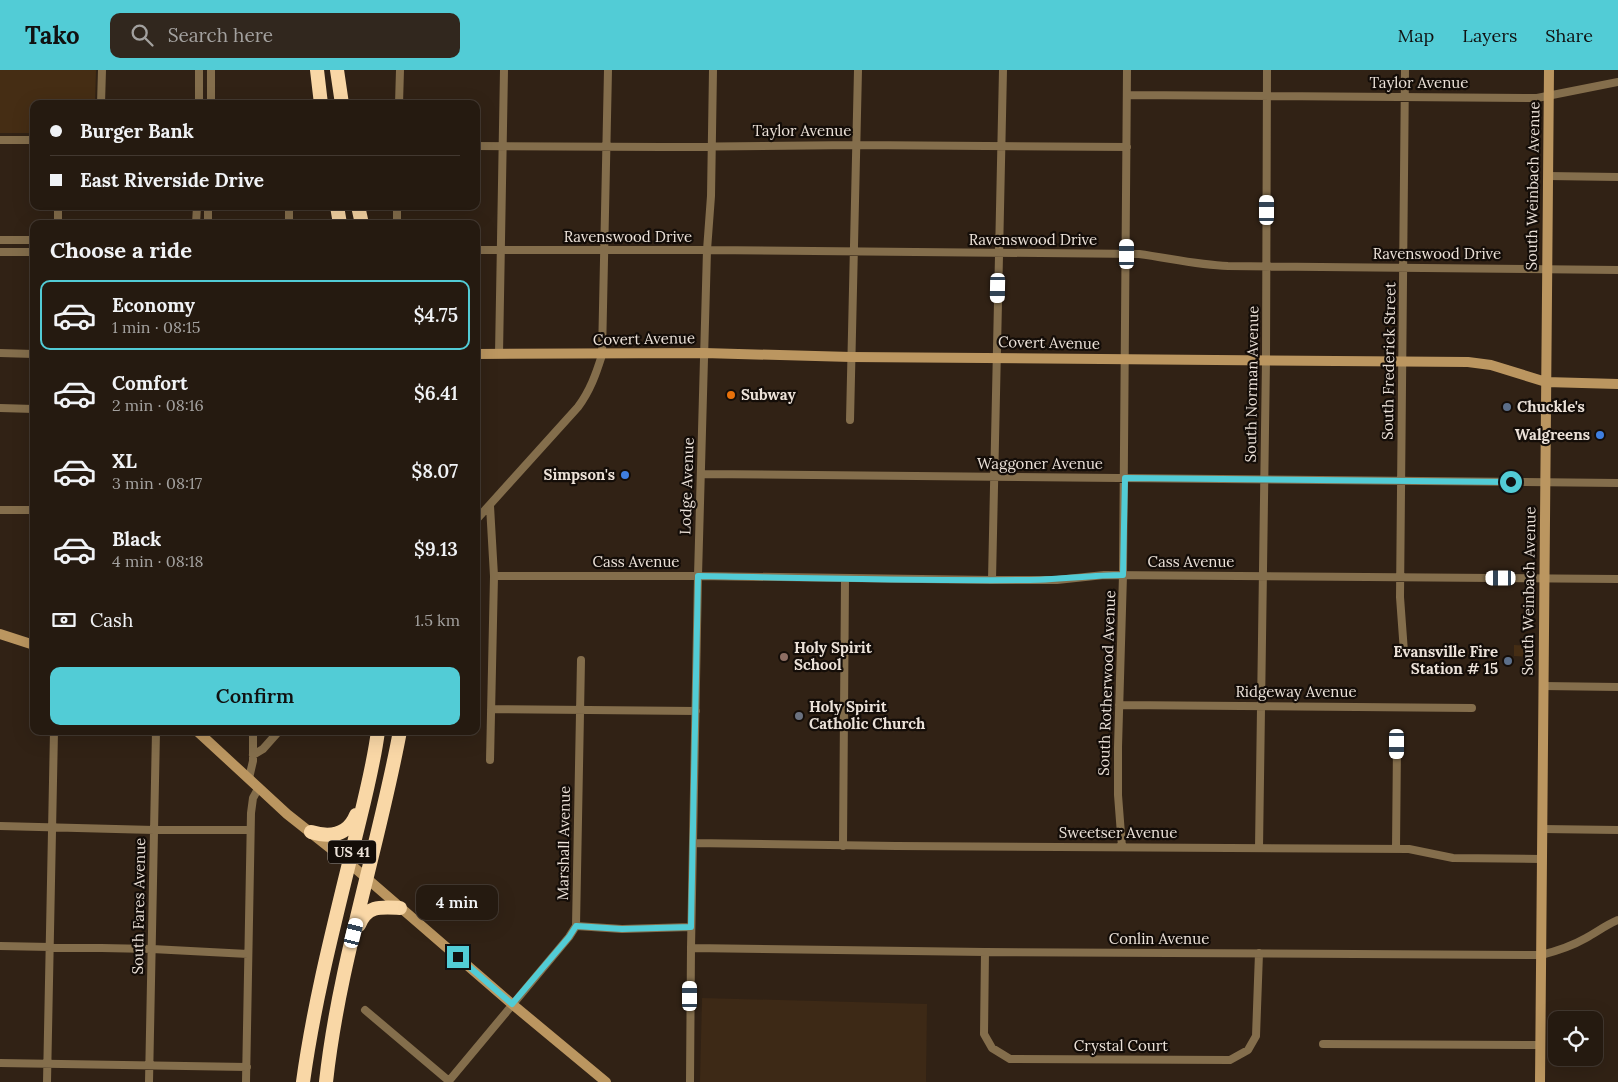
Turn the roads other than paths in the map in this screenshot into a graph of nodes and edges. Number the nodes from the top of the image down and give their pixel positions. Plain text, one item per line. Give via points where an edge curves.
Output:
1 (102, 70) edge
2 (199, 70) edge
3 (211, 70) edge
4 (317, 70) edge
5 (338, 70) edge
6 (400, 70) edge
7 (504, 70) edge
8 (608, 70) edge
9 (713, 70) edge
10 (858, 70) edge
11 (1003, 70) edge
12 (1127, 70) edge
13 (1267, 70) edge
14 (1405, 70) edge
15 (1549, 70) edge
16 (1618, 82) edge
17 (1128, 95) junction
18 (1268, 96) junction
19 (1404, 97) junction
20 (1548, 97) junction
21 (101, 100) edge
22 (199, 100) edge
23 (211, 100) edge
24 (321, 100) edge
25 (342, 100) edge
26 (399, 100) edge
27 (0, 140) edge
28 (30, 140) edge
29 (856, 145) junction
30 (480, 146) edge
31 (502, 146) junction
32 (607, 146) junction
33 (711, 146) junction
34 (1001, 147) junction
35 (1127, 147) junction
36 (1548, 176) junction
37 (1618, 177) edge
38 (0, 240) edge
39 (30, 240) edge
40 (480, 250) edge
41 (500, 250) junction
42 (707, 250) junction
43 (604, 251) junction
44 (0, 252) edge
45 (30, 252) edge
46 (854, 252) junction
47 (999, 253) junction
48 (1127, 254) junction
49 (1267, 267) junction
50 (1404, 268) junction
51 (1547, 269) junction
52 (1618, 270) edge
53 (0, 353) edge
54 (704, 353) junction
55 (30, 354) edge
56 (480, 354) edge
57 (499, 354) junction
58 (602, 355) junction
59 (851, 357) junction
60 (997, 358) junction
61 (1126, 359) junction
62 (1266, 360) junction
63 (1403, 361) junction
64 (1546, 382) junction
65 (1618, 384) edge
66 (0, 408) edge
67 (30, 409) edge
68 (850, 420) dead end
69 (701, 474) junction
70 (994, 477) junction
71 (1125, 478) junction
72 (1264, 479) junction
73 (1401, 480) junction
74 (1545, 482) junction
75 (1618, 483) edge
76 (490, 506) junction
77 (0, 510) edge
78 (30, 510) edge
79 (480, 516) edge
80 (1123, 575) junction
81 (494, 576) junction
82 (698, 576) junction
83 (1263, 576) junction
84 (1400, 577) junction
85 (1545, 578) junction
86 (845, 579) junction
87 (1618, 579) edge
88 (992, 580) junction
89 (0, 634) edge
90 (30, 644) edge
91 (1404, 652) dead end
92 (581, 660) dead end
93 (1543, 686) junction
94 (1618, 687) edge
95 (1119, 705) junction
96 (1261, 706) junction
97 (1472, 708) dead end
98 (491, 710) junction
99 (580, 710) junction
100 (696, 711) junction
101 (54, 735) edge
102 (156, 735) edge
103 (202, 735) edge
104 (253, 735) edge
105 (275, 735) edge
106 (377, 735) edge
107 (399, 735) edge
108 (1397, 744) dead end
109 (253, 755) junction
110 (490, 760) dead end
111 (249, 778) junction
112 (259, 787) junction
113 (366, 791) junction
114 (0, 826) edge
115 (52, 827) junction
116 (1542, 829) junction
117 (154, 830) junction
118 (250, 830) junction
119 (1618, 830) edge
120 (311, 832) junction
121 (693, 843) junction
122 (842, 846) junction
123 (1122, 847) junction
124 (1259, 848) junction
125 (1396, 849) junction
126 (1542, 859) junction
127 (349, 863) junction
128 (367, 879) junction
129 (400, 908) junction
130 (1618, 920) edge
131 (576, 926) junction
132 (691, 927) junction
133 (0, 946) edge
134 (50, 947) junction
135 (691, 948) junction
136 (152, 949) junction
137 (349, 952) junction
138 (985, 952) junction
139 (1259, 953) junction
140 (248, 954) junction
141 (1541, 955) junction
142 (512, 1004) junction
143 (365, 1010) dead end
144 (1323, 1044) dead end
145 (1541, 1045) junction
146 (0, 1062) edge
147 (47, 1064) junction
148 (149, 1065) junction
149 (247, 1066) junction
150 (448, 1081) edge
151 (47, 1082) edge
152 (149, 1082) edge
153 (246, 1082) edge
154 (303, 1082) edge
155 (326, 1082) edge
156 (606, 1082) edge
157 (690, 1082) edge
158 (1540, 1082) edge

1 - 21 street
2 - 22 street
3 - 23 street
4 - 24 highway
5 - 25 highway
6 - 26 street
7 - 31 street
8 - 32 street
9 - 33 street, Lodge Avenue
10 - 29 street
11 - 34 street
12 - 17 street, South Rotherwood Avenue
13 - 18 street, South Norman Avenue
14 - 19 street, South Frederick Street
15 - 20 street, South Weinbach Avenue
16 - 20 street, Taylor Avenue
17 - 18 street, Taylor Avenue
17 - 35 street, South Rotherwood Avenue
18 - 19 street, Taylor Avenue
18 - 49 street, South Norman Avenue
19 - 20 street, Taylor Avenue
19 - 50 street, South Frederick Street
20 - 36 street, South Weinbach Avenue
27 - 28 street
29 - 33 street, Taylor Avenue
29 - 34 street, Taylor Avenue
29 - 46 street
30 - 31 street, Taylor Avenue
31 - 32 street, Taylor Avenue
31 - 41 street
32 - 33 street, Taylor Avenue
32 - 43 street
33 - 42 street, Lodge Avenue
34 - 35 street, Taylor Avenue
34 - 47 street
35 - 48 street, South Rotherwood Avenue
36 - 37 street
36 - 51 street, South Weinbach Avenue
38 - 39 street
40 - 41 street, Ravenswood Drive
41 - 43 street, Ravenswood Drive
41 - 57 street
42 - 43 street, Ravenswood Drive
42 - 46 street, Ravenswood Drive
42 - 54 street, Lodge Avenue
43 - 58 street
44 - 45 street
46 - 47 street, Ravenswood Drive
46 - 59 street
47 - 48 street, Ravenswood Drive
47 - 60 street
48 - 49 street, Ravenswood Drive via 1212,266
48 - 61 street, South Rotherwood Avenue
49 - 50 street, Ravenswood Drive
49 - 62 street, South Norman Avenue
50 - 51 street, Ravenswood Drive
50 - 63 street, South Frederick Street
51 - 52 street, Ravenswood Drive
51 - 64 street, South Weinbach Avenue
53 - 55 street
54 - 58 street, Covert Avenue
54 - 59 street, Covert Avenue
54 - 69 street, Lodge Avenue
56 - 57 street, Covert Avenue
57 - 58 street, Covert Avenue
58 - 76 street via 593,382 578,407
59 - 60 street, Covert Avenue
59 - 68 street
60 - 61 street, Covert Avenue
60 - 70 street
61 - 62 street, Covert Avenue
61 - 71 street, South Rotherwood Avenue
62 - 63 street, Covert Avenue
62 - 72 street, South Norman Avenue
63 - 64 street, Covert Avenue via 1484,363
63 - 73 street, South Frederick Street
64 - 65 street, Covert Avenue
64 - 74 street, South Weinbach Avenue
66 - 67 street
69 - 70 street, Waggoner Avenue
69 - 82 street, Lodge Avenue
70 - 71 street, Waggoner Avenue
70 - 88 street
71 - 72 street, Waggoner Avenue
71 - 80 street, South Rotherwood Avenue
72 - 73 street, Waggoner Avenue
72 - 83 street, South Norman Avenue
73 - 74 street, Waggoner Avenue
73 - 84 street, South Frederick Street
74 - 75 street, Waggoner Avenue
74 - 85 street, South Weinbach Avenue
76 - 79 street
76 - 81 street
77 - 78 street
80 - 83 street, Cass Avenue
80 - 88 street, Cass Avenue
80 - 95 street, South Rotherwood Avenue
81 - 82 street, Cass Avenue
81 - 98 street
82 - 86 street, Cass Avenue
82 - 100 street, Lodge Avenue
83 - 84 street, Cass Avenue
83 - 96 street, South Norman Avenue
84 - 85 street, Cass Avenue
84 - 91 street, South Frederick Street
85 - 87 street, Cass Avenue
85 - 93 street, South Weinbach Avenue
86 - 88 street, Cass Avenue
86 - 122 street
89 - 90 street
92 - 99 street, Marshall Avenue
93 - 94 street
93 - 116 street, South Weinbach Avenue
95 - 96 street, Ridgeway Avenue
95 - 123 street, South Rotherwood Avenue via 1118,795
96 - 97 street, Ridgeway Avenue
96 - 124 street, South Norman Avenue
98 - 99 street
98 - 110 street
99 - 100 street
99 - 131 street, Marshall Avenue
100 - 121 street, Lodge Avenue
101 - 115 street
102 - 117 street, South Fares Avenue
103 - 111 street
104 - 109 street
105 - 109 street
106 - 113 highway, US 41
107 - 128 highway, US 41
108 - 125 street
109 - 111 street
111 - 112 street
112 - 118 street via 253,798
112 - 120 street
113 - 120 highway via 348,828 330,836
113 - 127 highway, US 41
114 - 115 street
115 - 117 street
115 - 134 street
116 - 119 street
116 - 126 street, South Weinbach Avenue
117 - 118 street
117 - 136 street, South Fares Avenue
118 - 140 street
120 - 127 street
121 - 122 street, Sweetser Avenue
121 - 132 street, Lodge Avenue
122 - 123 street, Sweetser Avenue
123 - 124 street, Sweetser Avenue
124 - 125 street, Sweetser Avenue
125 - 126 street, Sweetser Avenue via 1421,850 1453,858
126 - 141 street, South Weinbach Avenue
127 - 128 street
127 - 154 highway, US 41 via 323,971
128 - 129 street
128 - 137 highway, US 41
129 - 137 highway via 380,907 367,912
129 - 142 street
130 - 141 street, Conlin Avenue via 1568,947
131 - 132 street via 622,929
131 - 142 street
132 - 135 street, Lodge Avenue
133 - 134 street
134 - 136 street
134 - 147 street
135 - 138 street, Conlin Avenue
135 - 157 street, Lodge Avenue
136 - 140 street
136 - 148 street, South Fares Avenue
137 - 155 highway, US 41
138 - 139 street, Conlin Avenue
138 - 139 street, Crystal Court via 984,1034 992,1048 1010,1059 1230,1060 1248,1050 1256,1036
139 - 141 street, Conlin Avenue
140 - 149 street
141 - 145 street, South Weinbach Avenue
142 - 150 street
142 - 156 street
143 - 150 street
144 - 145 street
145 - 158 street, South Weinbach Avenue
146 - 147 street
147 - 148 street
147 - 151 street
148 - 149 street
148 - 152 street, South Fares Avenue
149 - 153 street

